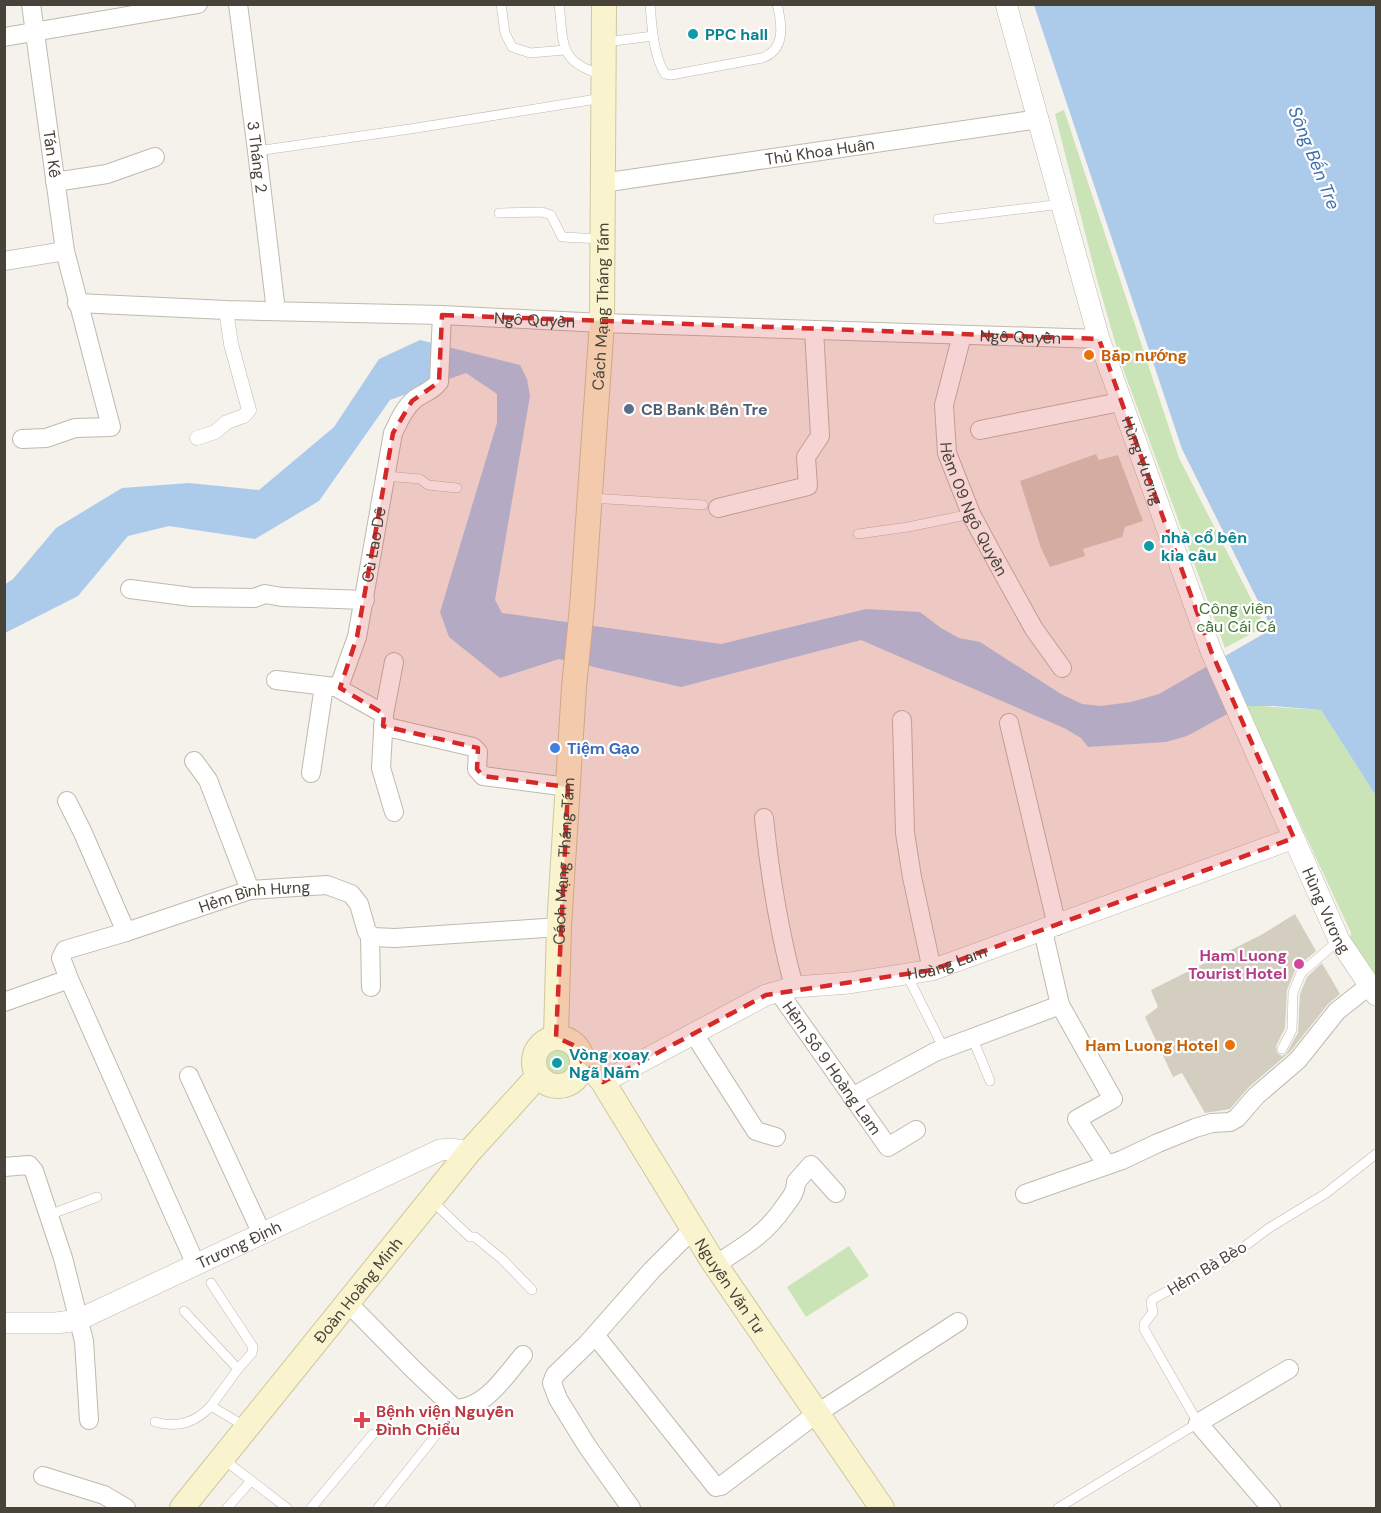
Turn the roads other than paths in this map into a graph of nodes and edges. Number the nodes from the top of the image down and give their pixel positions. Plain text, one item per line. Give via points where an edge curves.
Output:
1 (31, 4) edge
2 (198, 4) edge
3 (237, 4) edge
4 (501, 4) edge
5 (559, 4) edge
6 (604, 4) edge
7 (650, 4) edge
8 (777, 4) edge
9 (1006, 4) edge
10 (35, 32) junction
11 (653, 36) junction
12 (4, 37) edge
13 (603, 42) junction
14 (565, 50) junction
15 (603, 86) junction
16 (1039, 119) junction
17 (257, 151) junction
18 (155, 157) dead end
19 (55, 182) junction
20 (602, 183) junction
21 (1062, 204) junction
22 (499, 213) dead end
23 (938, 219) dead end
24 (602, 239) junction
25 (65, 251) junction
26 (4, 261) edge
27 (77, 303) junction
28 (226, 310) junction
29 (276, 311) junction
30 (442, 315) junction
31 (602, 323) junction
32 (814, 330) junction
33 (962, 334) junction
34 (1099, 339) junction
35 (1120, 402) junction
36 (980, 430) dead end
37 (197, 438) dead end
38 (22, 439) dead end
39 (386, 476) junction
40 (457, 488) dead end
41 (590, 498) junction
42 (710, 507) joint
43 (971, 514) junction
44 (858, 534) dead end
45 (130, 589) dead end
46 (365, 600) junction
47 (394, 662) dead end
48 (1062, 668) dead end
49 (276, 680) dead end
50 (332, 687) junction
51 (384, 720) junction
52 (902, 720) dead end
53 (1009, 723) dead end
54 (194, 761) dead end
55 (311, 773) dead end
56 (568, 787) junction
57 (67, 801) dead end
58 (394, 812) dead end
59 (764, 818) dead end
60 (1294, 838) junction
61 (250, 890) junction
62 (559, 927) junction
63 (1050, 928) junction
64 (126, 932) junction
65 (370, 934) junction
66 (1339, 940) junction
67 (932, 970) junction
68 (907, 975) junction
69 (69, 979) junction
70 (372, 987) dead end
71 (786, 989) junction
72 (1373, 990) edge
73 (4, 1002) edge
74 (1060, 1005) junction
75 (694, 1034) junction
76 (556, 1037) junction
77 (972, 1037) junction
78 (1282, 1048) dead end
79 (944, 1049) junction
80 (582, 1062) junction
81 (189, 1076) dead end
82 (538, 1076) junction
83 (990, 1081) dead end
84 (603, 1082) junction
85 (852, 1097) junction
86 (916, 1130) dead end
87 (776, 1137) dead end
88 (469, 1152) junction
89 (1377, 1154) edge
90 (1107, 1165) junction
91 (4, 1167) edge
92 (836, 1193) dead end
93 (1025, 1194) dead end
94 (97, 1197) dead end
95 (431, 1200) junction
96 (48, 1215) junction
97 (692, 1230) junction
98 (262, 1234) junction
99 (196, 1265) junction
100 (715, 1265) junction
101 (211, 1283) dead end
102 (532, 1290) dead end
103 (348, 1303) junction
104 (184, 1311) dead end
105 (78, 1320) junction
106 (958, 1322) dead end
107 (4, 1323) edge
108 (595, 1335) junction
109 (523, 1355) dead end
110 (238, 1369) junction
111 (1289, 1369) dead end
112 (211, 1406) junction
113 (816, 1414) junction
114 (89, 1420) dead end
115 (155, 1422) dead end
116 (1198, 1423) junction
117 (248, 1428) junction
118 (440, 1430) dead end
119 (373, 1434) dead end
120 (223, 1459) junction
121 (43, 1476) dead end
122 (251, 1481) junction
123 (126, 1509) edge
124 (182, 1509) edge
125 (227, 1509) edge
126 (287, 1509) edge
127 (311, 1509) edge
128 (378, 1509) edge
129 (631, 1509) edge
130 (882, 1509) edge
131 (1058, 1509) edge
132 (1271, 1509) edge

1 - 10 street, Tán Kế
2 - 10 street
3 - 17 street, 3 Tháng 2
4 - 14 lane via 505,33 512,47 530,53
5 - 14 lane
6 - 13 main road, Cách Mạng Tháng Tám
7 - 11 lane
8 - 11 lane via 781,36 773,53 762,57 665,74
9 - 16 street, Hùng Vương
10 - 12 street
10 - 19 street, Tán Kế
11 - 13 lane
13 - 15 main road, Cách Mạng Tháng Tám
14 - 15 lane via 568,57
15 - 17 lane via 410,129
15 - 20 main road, Cách Mạng Tháng Tám
16 - 20 street, Thủ Khoa Huân
16 - 21 street, Hùng Vương
17 - 29 street, 3 Tháng 2
18 - 19 street via 107,174
19 - 25 street, Tán Kế
20 - 24 main road, Cách Mạng Tháng Tám
21 - 23 lane
21 - 34 street, Hùng Vương
22 - 24 lane via 542,212 551,215 562,237
24 - 31 main road, Cách Mạng Tháng Tám
25 - 26 street
25 - 27 street, Tán Kế
27 - 28 street, Ngô Quyền
27 - 38 street, Tán Kế via 111,427 75,428 46,438
28 - 29 street, Ngô Quyền
28 - 37 street via 249,410 215,432
29 - 30 street, Ngô Quyền
30 - 31 street, Ngô Quyền
30 - 39 street, Cù Lao Dê via 439,382 412,401 402,414 393,433
31 - 32 street, Ngô Quyền
31 - 41 main road, Cách Mạng Tháng Tám
32 - 33 street, Ngô Quyền
32 - 42 street via 820,436 806,457 808,486
33 - 34 street, Ngô Quyền
33 - 43 street, Hẻm 09 Ngô Quyền via 944,405 947,453
34 - 35 street, Hùng Vương
35 - 36 street
35 - 60 street, Hùng Vương via 1211,651
39 - 40 lane
39 - 46 street, Cù Lao Dê
41 - 42 lane
41 - 56 main road, Cách Mạng Tháng Tám
43 - 44 lane
43 - 48 street, Hẻm 09 Ngô Quyền via 1034,629
45 - 46 street via 192,597 254,598 266,594
46 - 50 street, Cù Lao Dê via 357,637
47 - 51 street
49 - 50 street
50 - 51 street
50 - 55 street, Cù Lao Dê
51 - 56 street via 473,747 478,752 477,769 483,776
51 - 58 street via 381,768
52 - 67 street via 905,833
53 - 63 street
54 - 61 street via 215,796
56 - 62 main road, Cách Mạng Tháng Tám
57 - 64 street
59 - 71 street
60 - 63 street, Hoàng Lam
60 - 66 street, Hùng Vương
61 - 64 street, Hẻm Bình Hưng
61 - 65 street, Hẻm Bình Hưng via 327,885 351,894
62 - 65 street via 395,938
62 - 76 main road, Cách Mạng Tháng Tám
63 - 67 street, Hoàng Lam
63 - 74 street
64 - 69 street, Hẻm Bình Hưng via 65,950 61,958
65 - 70 street, Hẻm Bình Hưng
66 - 72 street, Hùng Vương
66 - 78 lane via 1300,973 1293,993 1292,1030
67 - 68 street, Hoàng Lam
68 - 71 street, Hoàng Lam
68 - 79 lane
69 - 73 street
69 - 99 street, Hẻm Bình Hưng
71 - 75 street, Hoàng Lam via 766,995
71 - 85 street, Hẻm Số 9 Hoàng Lam
72 - 90 street via 1336,1011 1298,1060 1230,1122 1195,1128
74 - 77 street
74 - 90 street via 1113,1099 1077,1119
75 - 84 street, Hoàng Lam
75 - 87 street via 756,1131
76 - 80 main road via 571,1041
76 - 82 main road via 536,1052
77 - 79 street
77 - 83 lane
79 - 85 street
80 - 82 main road via 578,1076 565,1085 550,1085
80 - 84 main road, Nguyễn Văn Tư
81 - 98 street
82 - 88 main road, Đoàn Hoàng Minh
84 - 97 main road, Nguyễn Văn Tư
85 - 86 street, Hẻm Số 9 Hoàng Lam via 888,1147
88 - 95 main road, Đoàn Hoàng Minh
88 - 98 street, Trương Định via 440,1150
89 - 116 lane, Hẻm Bà Bèo via 1229,1258 1152,1302 1153,1311 1144,1329
90 - 93 street
91 - 96 street via 29,1166
92 - 100 street via 811,1165 796,1182 791,1198 771,1226
94 - 96 lane
95 - 102 lane via 470,1237 475,1236 502,1259
95 - 103 main road, Đoàn Hoàng Minh
96 - 105 street
97 - 100 main road, Nguyễn Văn Tư
97 - 108 street
98 - 99 street, Trương Định
99 - 105 street, Trương Định
100 - 113 main road, Nguyễn Văn Tư
101 - 110 lane via 253,1347
103 - 109 street via 455,1408 484,1398
103 - 117 main road, Đoàn Hoàng Minh
104 - 110 lane
105 - 107 street, Trương Định
105 - 114 street via 84,1341
106 - 113 street
108 - 113 street via 716,1487
108 - 129 street via 555,1375 552,1383 587,1446
110 - 112 lane
111 - 116 street
112 - 115 lane via 204,1414 181,1424
112 - 117 lane
113 - 130 main road, Nguyễn Văn Tư
116 - 131 lane
116 - 132 street
117 - 120 main road, Đoàn Hoàng Minh
118 - 128 lane
119 - 127 lane
120 - 122 lane
120 - 124 main road, Đoàn Hoàng Minh
121 - 123 street via 104,1495
122 - 125 lane
122 - 126 lane

